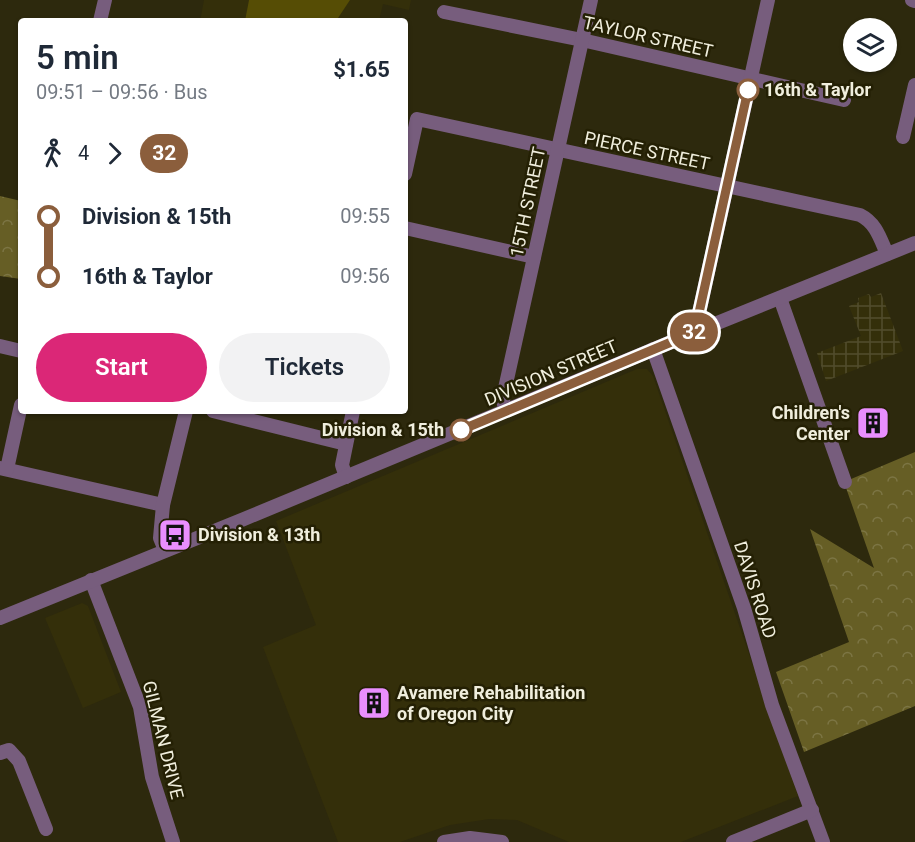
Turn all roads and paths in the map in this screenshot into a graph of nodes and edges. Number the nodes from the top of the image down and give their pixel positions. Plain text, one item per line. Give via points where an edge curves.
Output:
1 (105, 0) edge
2 (591, 0) edge
3 (768, 0) edge
4 (444, 12) dead end
5 (101, 18) edge
6 (582, 40) junction
7 (750, 79) junction
8 (915, 85) edge
9 (844, 100) dead end
10 (903, 137) dead end
11 (558, 150) junction
12 (408, 160) edge
13 (727, 186) junction
14 (408, 229) edge
15 (915, 243) edge
16 (887, 254) junction
17 (534, 257) junction
18 (780, 298) junction
19 (700, 330) junction
20 (0, 346) edge
21 (653, 349) junction
22 (18, 350) edge
23 (506, 411) junction
24 (18, 414) edge
25 (185, 414) edge
26 (225, 414) edge
27 (352, 414) edge
28 (346, 444) junction
29 (3, 468) edge
30 (346, 477) junction
31 (845, 482) dead end
32 (163, 505) junction
33 (165, 550) junction
34 (91, 580) junction
35 (0, 618) edge
36 (5, 751) edge
37 (812, 810) junction
38 (46, 829) dead end
39 (173, 842) edge
40 (444, 842) edge
41 (502, 842) edge
42 (733, 842) edge
43 (823, 842) edge

1 - 5 street
2 - 6 street, 15TH STREET
3 - 7 street
4 - 6 street, TAYLOR STREET
6 - 7 street, TAYLOR STREET
6 - 11 street, 15TH STREET
7 - 9 street, TAYLOR STREET
7 - 13 street
8 - 10 street
11 - 12 street, PIERCE STREET via 417,118
11 - 13 street, PIERCE STREET
11 - 17 street, 15TH STREET
13 - 16 street, PIERCE STREET via 860,215 876,229
13 - 19 street via 697,322
14 - 17 street
15 - 16 street, DIVISION STREET
16 - 18 street, DIVISION STREET
17 - 23 street, 15TH STREET via 504,393
18 - 19 street, DIVISION STREET
18 - 31 street
19 - 21 street, DIVISION STREET
20 - 22 street
21 - 23 street, DIVISION STREET
21 - 37 street, DAVIS ROAD via 744,608 772,705
23 - 30 street, DIVISION STREET
24 - 29 street
25 - 32 street
26 - 28 street
27 - 28 street
28 - 30 street via 342,465
29 - 32 street
30 - 33 street, DIVISION STREET
32 - 33 street via 160,538
33 - 34 street, DIVISION STREET
34 - 35 street, DIVISION STREET
34 - 39 street, GILMAN DRIVE via 140,707 152,777
36 - 38 street via 19,761
37 - 42 street
37 - 43 street, DAVIS ROAD
40 - 41 street via 482,838

